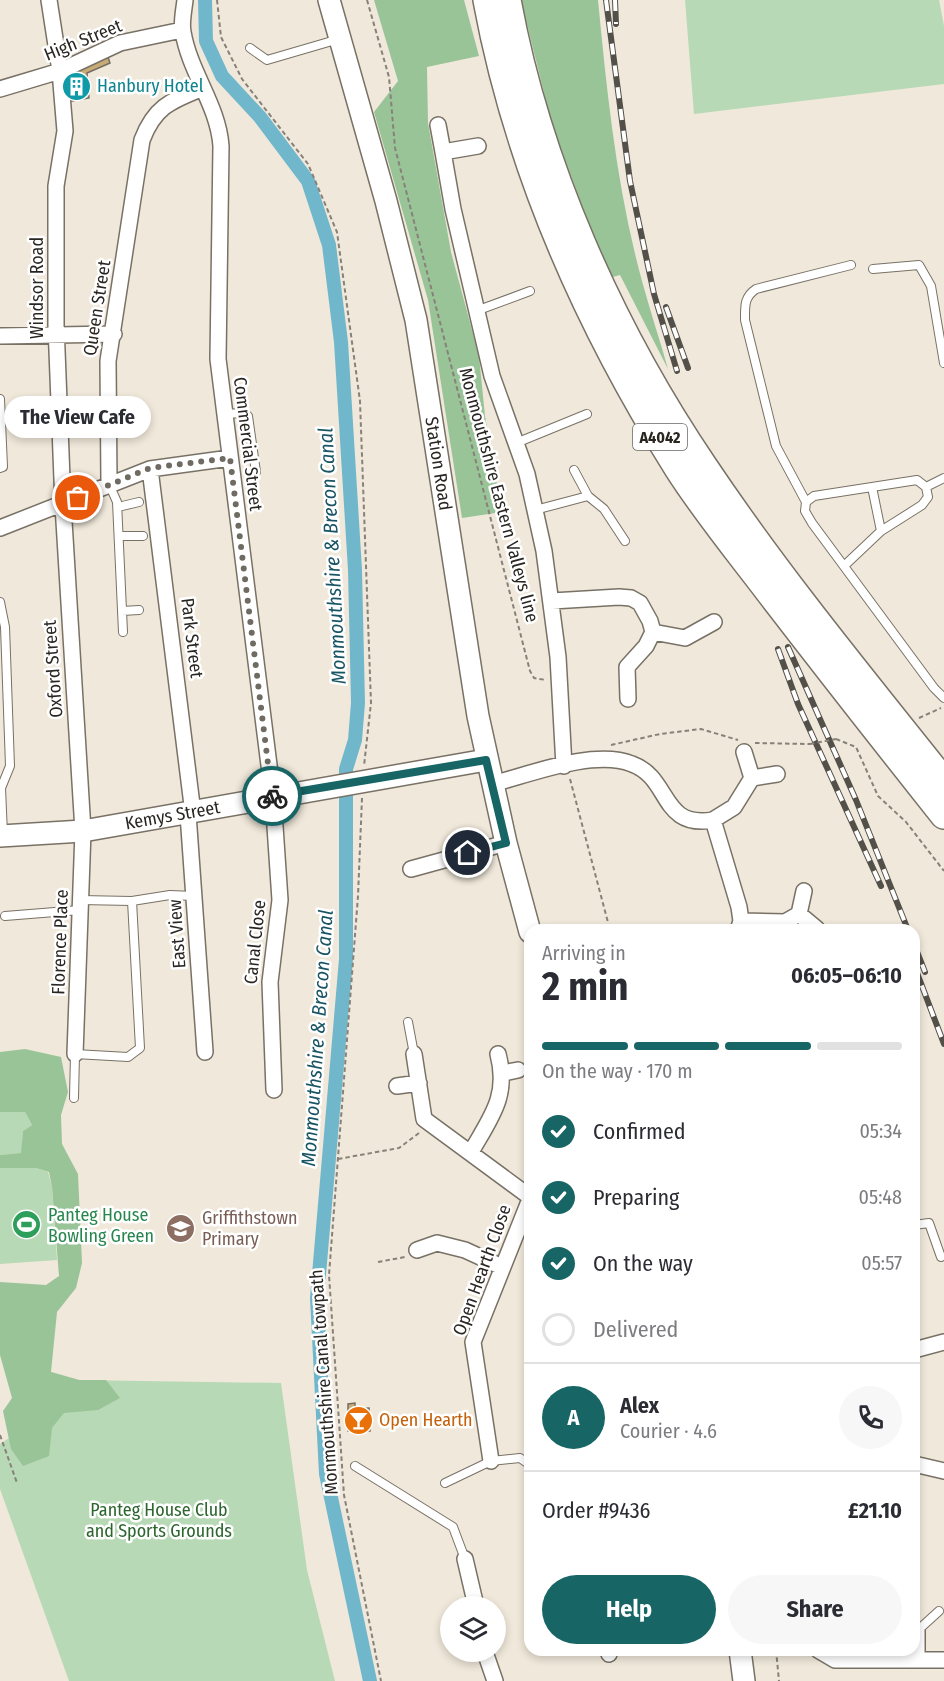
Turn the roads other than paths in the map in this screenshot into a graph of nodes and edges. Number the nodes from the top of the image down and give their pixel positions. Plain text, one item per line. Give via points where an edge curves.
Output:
1 (49, 0) edge
2 (185, 0) edge
3 (329, 0) edge
4 (487, 0) edge
5 (507, 0) edge
6 (182, 30) junction
7 (340, 39) junction
8 (250, 48) dead end
9 (60, 71) junction
10 (203, 88) junction
11 (0, 89) edge
12 (438, 125) dead end
13 (478, 146) dead end
14 (443, 152) junction
15 (851, 265) dead end
16 (873, 269) dead end
17 (530, 291) dead end
18 (477, 311) junction
19 (114, 334) junction
20 (56, 335) junction
21 (0, 336) edge
22 (944, 363) edge
23 (0, 399) edge
24 (224, 414) junction
25 (587, 414) dead end
26 (516, 443) junction
27 (230, 458) junction
28 (0, 468) edge
29 (150, 468) junction
30 (574, 470) dead end
31 (256, 472) dead end
32 (944, 478) edge
33 (109, 484) junction
34 (872, 487) junction
35 (926, 487) junction
36 (588, 496) junction
37 (139, 502) dead end
38 (806, 502) junction
39 (63, 505) junction
40 (118, 507) junction
41 (535, 510) junction
42 (0, 528) edge
43 (881, 531) junction
44 (119, 536) junction
45 (143, 536) dead end
46 (625, 541) dead end
47 (844, 566) junction
48 (552, 601) junction
49 (0, 602) edge
50 (139, 610) dead end
51 (122, 611) junction
52 (714, 622) dead end
53 (123, 633) dead end
54 (653, 633) junction
55 (944, 698) edge
56 (628, 699) dead end
57 (744, 745) road end
58 (486, 760) junction
59 (564, 766) junction
60 (777, 774) dead end
61 (752, 778) junction
62 (944, 782) edge
63 (492, 784) junction
64 (273, 797) junction
65 (190, 813) junction
66 (944, 815) edge
67 (713, 820) junction
68 (83, 831) junction
69 (2, 836) edge
70 (506, 843) junction
71 (411, 868) dead end
72 (804, 891) dead end
73 (194, 896) junction
74 (132, 901) junction
75 (80, 905) junction
76 (800, 914) junction
77 (5, 916) dead end
78 (528, 924) edge
79 (739, 924) edge
80 (762, 924) edge
81 (811, 924) edge
82 (408, 1022) dead end
83 (205, 1052) dead end
84 (75, 1054) junction
85 (414, 1054) joint
86 (498, 1054) dead end
87 (518, 1070) dead end
88 (503, 1073) junction
89 (419, 1083) junction
90 (397, 1086) dead end
91 (274, 1090) dead end
92 (74, 1098) dead end
93 (471, 1152) junction
94 (524, 1193) edge
95 (524, 1213) edge
96 (920, 1224) edge
97 (417, 1250) road end
98 (941, 1257) dead end
99 (502, 1267) junction
100 (943, 1346) edge
101 (920, 1349) edge
102 (491, 1461) junction
103 (524, 1461) edge
104 (920, 1465) edge
105 (355, 1466) dead end
106 (944, 1471) edge
107 (445, 1484) dead end
108 (465, 1559) joint
109 (474, 1596) edge
110 (939, 1611) dead end
111 (920, 1628) edge
112 (741, 1656) edge
113 (825, 1656) edge
114 (917, 1659) joint
115 (944, 1660) edge
116 (488, 1662) edge
117 (495, 1681) edge
118 (744, 1681) edge

1 - 9 street, Windsor Road
2 - 6 street
3 - 7 street, Station Road
4 - 66 highway, A4042 via 510,101 541,196 575,279 634,395 679,470 721,529
5 - 62 highway, A4042 via 560,189 627,339 703,466 765,553
6 - 9 street, High Street via 120,43
6 - 10 street, Commercial Street
7 - 8 lane via 267,60
7 - 58 street, Station Road via 416,320
9 - 11 street, High Street
9 - 20 street, Windsor Road via 65,131 56,186
10 - 19 street, Queen Street via 170,101 156,113 142,140
10 - 24 street, Commercial Street via 215,112 221,146 218,359
12 - 14 street
13 - 14 street
14 - 18 street
15 - 38 lane via 756,289 748,294 745,304 745,320 769,426
16 - 22 lane via 919,265 931,286
17 - 18 lane
18 - 26 street via 492,376
19 - 20 street
19 - 33 street, Queen Street via 107,387
20 - 21 street
20 - 39 street, Windsor Road
23 - 28 lane
24 - 27 street, Commercial Street
24 - 31 lane via 248,416
25 - 26 lane
26 - 41 street
27 - 29 street
27 - 64 street, Commercial Street
29 - 33 street
29 - 65 street, Park Street
30 - 36 lane
32 - 35 lane
33 - 39 street
33 - 40 lane
34 - 35 lane via 917,480
34 - 38 lane via 814,496
34 - 43 lane
35 - 43 lane via 928,497 922,505
36 - 41 lane
36 - 46 lane via 604,509
37 - 40 lane
38 - 47 lane via 805,511 812,523
39 - 42 street
39 - 68 street, Oxford Street
40 - 44 lane
41 - 48 street
43 - 47 lane
44 - 45 lane
44 - 51 lane
47 - 55 lane
48 - 54 street via 631,598 645,610
48 - 59 street
49 - 69 lane via 5,627 10,766 2,788
50 - 51 lane
51 - 53 lane
52 - 54 street via 686,638
54 - 56 street via 627,667
57 - 61 street
58 - 63 street, Station Road
58 - 64 street, Kemys Street
59 - 63 street
59 - 67 street via 595,755 633,764 656,782 680,815 700,822
60 - 61 street
61 - 67 street via 734,807
63 - 70 street, Station Road
64 - 65 street, Kemys Street
64 - 91 street, Canal Close via 280,900 270,982
65 - 68 street, Kemys Street
65 - 73 street, East View
67 - 79 street
68 - 69 street, Kemys Street
68 - 75 street, Florence Place
70 - 71 street
70 - 78 street, Station Road
72 - 76 street
73 - 74 lane
73 - 83 street, East View
74 - 75 lane
74 - 84 lane via 140,1048 128,1057
75 - 77 lane
75 - 84 street, Florence Place
76 - 80 street via 785,922
76 - 81 street
82 - 85 lane
84 - 92 lane
85 - 89 street
86 - 88 street
87 - 88 street
88 - 93 street via 501,1100
89 - 90 street
89 - 93 street, Open Hearth Close via 424,1119
93 - 94 street, Open Hearth Close
95 - 99 street, Open Hearth Close
96 - 98 lane via 930,1223
97 - 99 street via 436,1236
99 - 102 street, Open Hearth Close via 473,1342
100 - 101 street
102 - 103 lane
102 - 107 lane
104 - 106 street
105 - 108 lane via 453,1527
108 - 109 street
110 - 111 lane
112 - 118 street
113 - 114 street via 835,1660
114 - 115 street
116 - 117 street

